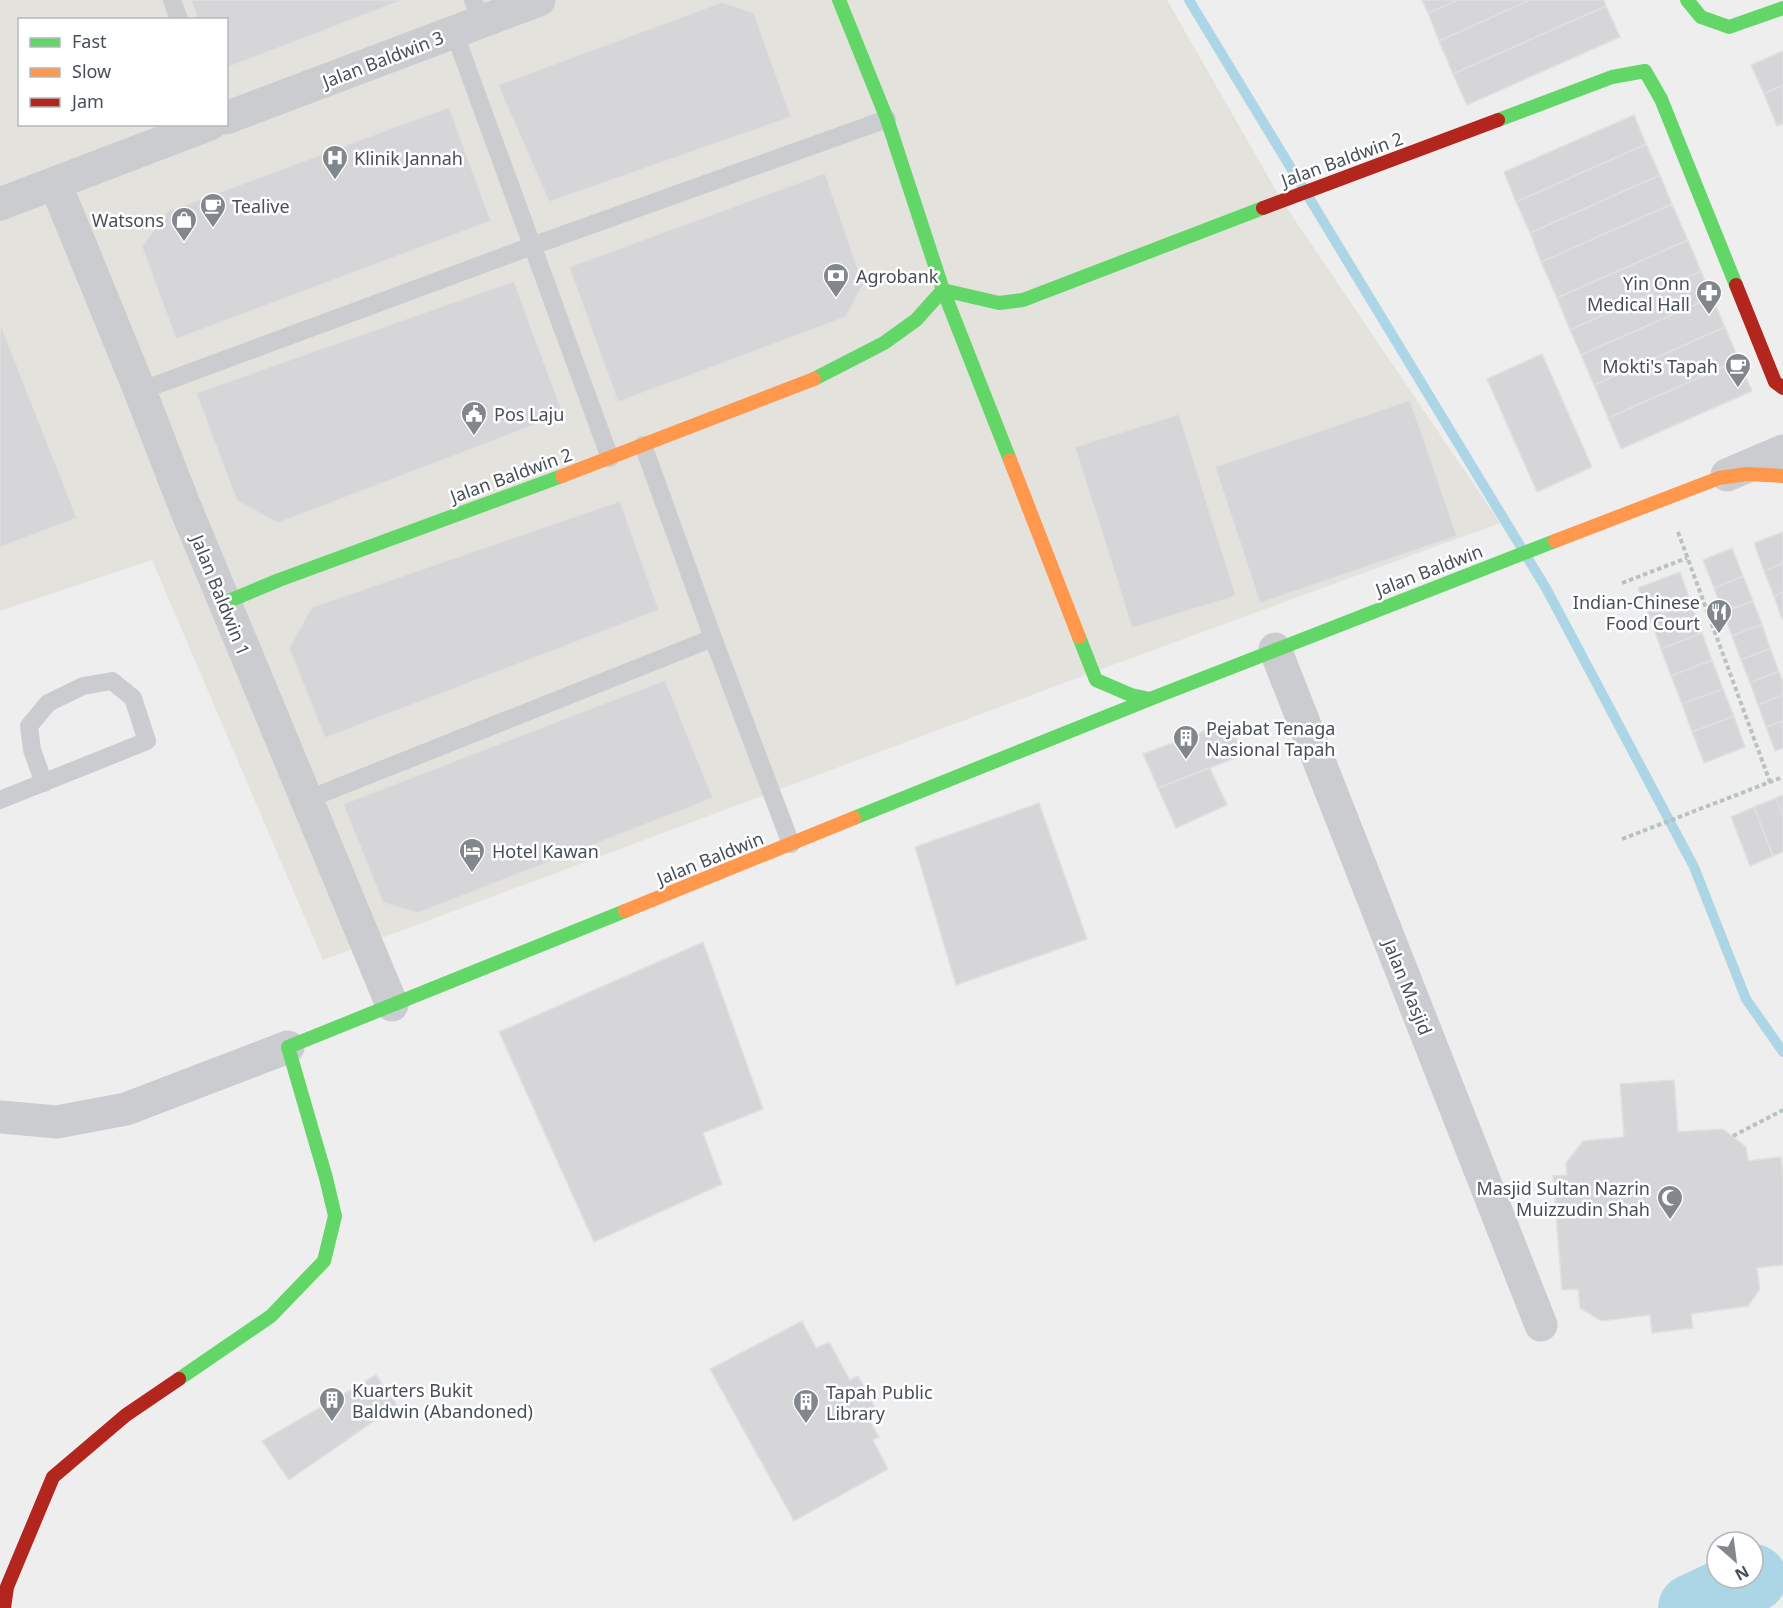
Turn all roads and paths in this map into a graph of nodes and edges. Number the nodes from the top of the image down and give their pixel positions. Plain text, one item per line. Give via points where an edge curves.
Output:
1 (172, 0) edge
2 (539, 0) edge
3 (839, 0) edge
4 (1687, 0) edge
5 (1783, 8) edge
6 (178, 18) edge
7 (469, 18) edge
8 (228, 117) edge
9 (887, 119) junction
10 (205, 126) edge
11 (55, 183) junction
12 (0, 204) edge
13 (532, 246) junction
14 (943, 290) junction
15 (1779, 385) edge
16 (140, 391) junction
17 (643, 445) junction
18 (1783, 451) edge
19 (610, 458) junction
20 (1783, 476) edge
21 (1722, 477) junction
22 (1665, 499) junction
23 (1687, 558) junction
24 (1622, 583) dead end
25 (224, 603) junction
26 (713, 638) junction
27 (1275, 649) junction
28 (1150, 699) junction
29 (1082, 710) dead end
30 (1048, 741) junction
31 (1783, 777) edge
32 (1770, 782) junction
33 (44, 783) junction
34 (0, 800) edge
35 (306, 800) junction
36 (1622, 839) dead end
37 (791, 844) junction
38 (389, 1006) junction
39 (288, 1047) junction
40 (1783, 1110) edge
41 (0, 1117) edge
42 (1733, 1136) dead end
43 (1541, 1325) dead end
44 (4, 1608) edge

1 - 6 lane
2 - 7 street, Jalan Baldwin 3
3 - 9 main road
4 - 5 main road via 1701,17 1729,27
7 - 8 street, Jalan Baldwin 3
7 - 13 lane
9 - 13 lane
9 - 14 main road
10 - 11 street
11 - 12 street
11 - 16 street, Jalan Baldwin 1
13 - 16 lane
13 - 19 lane
14 - 15 main road, Jalan Baldwin 2 via 999,303 1023,300 1612,77 1645,71 1662,99
14 - 17 main road, Jalan Baldwin 2 via 916,320 884,344 810,381
14 - 28 main road via 1093,685
16 - 25 street, Jalan Baldwin 1
17 - 19 main road, Jalan Baldwin 2
17 - 26 lane
18 - 21 street
19 - 25 main road, Jalan Baldwin 2
20 - 21 main road, Jalan Baldwin
21 - 22 main road, Jalan Baldwin
22 - 23 path
22 - 27 main road, Jalan Baldwin
23 - 24 path
23 - 32 path
25 - 35 street, Jalan Baldwin 1
26 - 35 lane
26 - 37 lane
27 - 28 main road, Jalan Baldwin
27 - 43 street, Jalan Masjid
28 - 30 main road, Jalan Baldwin
29 - 30 main road
30 - 37 main road, Jalan Baldwin
31 - 32 path
32 - 36 path
33 - 33 lane via 147,741 133,698 112,681 82,686 48,703 29,726 32,750
33 - 34 lane
35 - 38 street, Jalan Baldwin 1
37 - 38 main road, Jalan Baldwin
38 - 39 main road, Jalan Baldwin
39 - 41 street via 126,1109 57,1122
39 - 44 main road via 335,1216 324,1261 271,1316 126,1415 53,1477 7,1587
40 - 42 path

